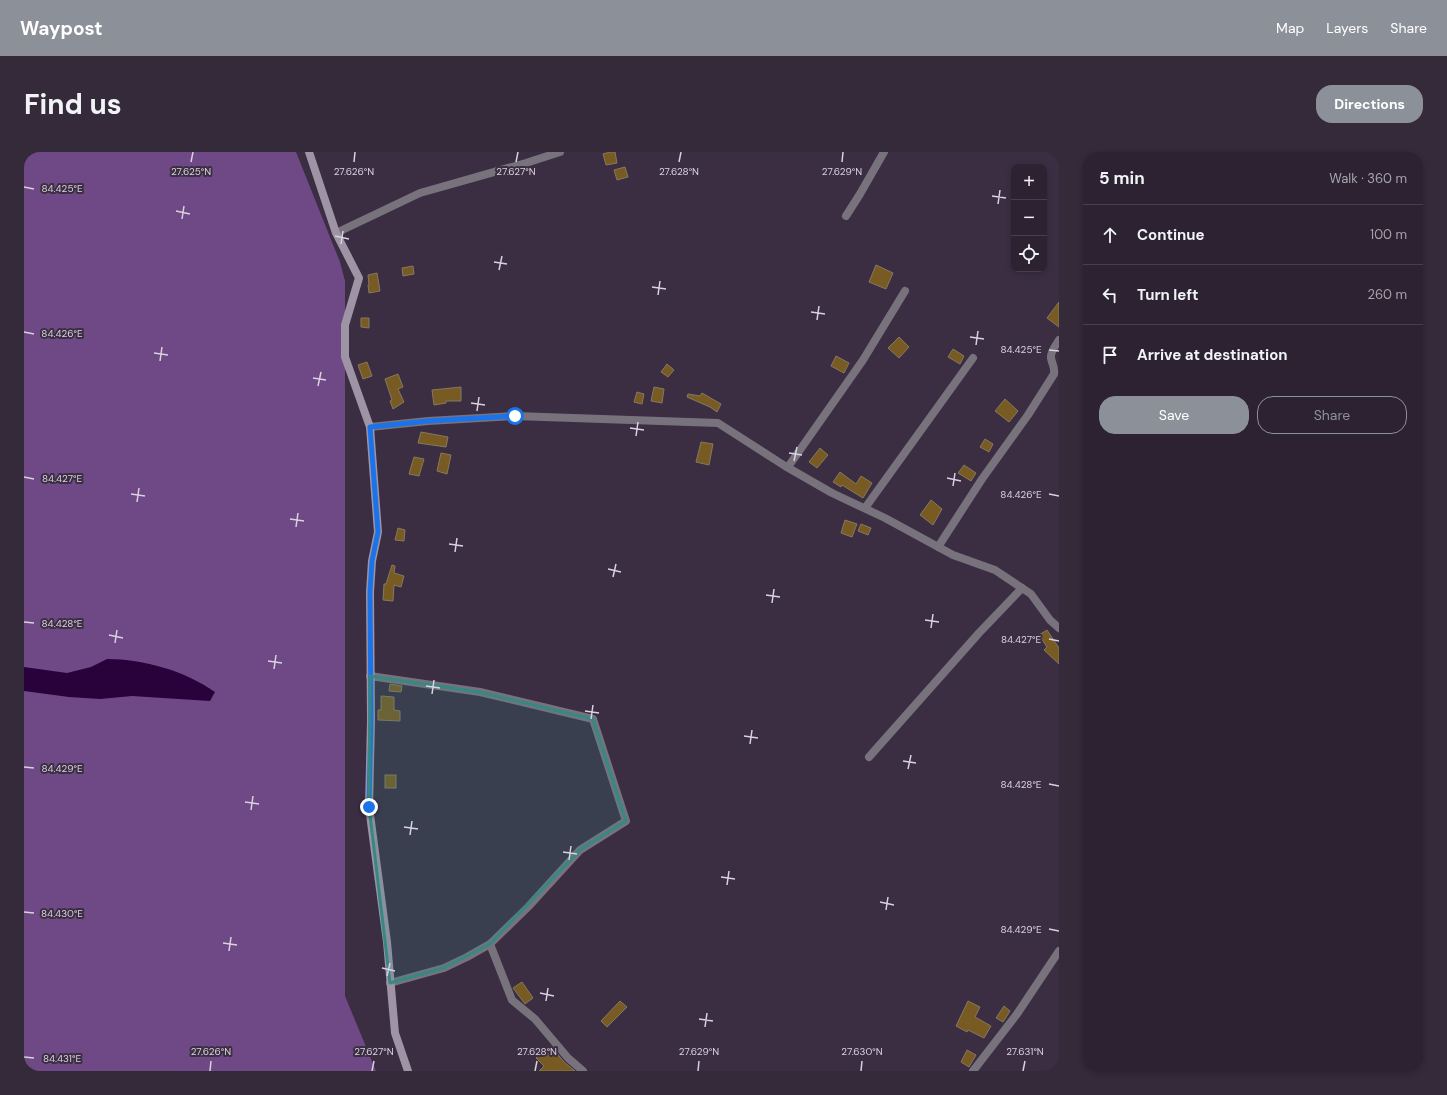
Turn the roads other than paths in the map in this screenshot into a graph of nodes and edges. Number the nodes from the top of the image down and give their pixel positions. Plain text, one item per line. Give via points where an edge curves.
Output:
1 (309, 152) edge
2 (560, 152) edge
3 (884, 152) edge
4 (846, 216) dead end
5 (336, 233) junction
6 (905, 291) dead end
7 (1059, 340) edge
8 (973, 358) dead end
9 (370, 427) junction
10 (788, 468) junction
11 (865, 508) junction
12 (938, 547) junction
13 (1022, 588) junction
14 (1059, 628) edge
15 (370, 676) junction
16 (869, 757) dead end
17 (490, 944) junction
18 (1059, 951) edge
19 (390, 983) junction
20 (408, 1071) edge
21 (583, 1071) edge
22 (973, 1071) edge

1 - 5 main road
2 - 5 street via 420,193
3 - 4 street
5 - 9 main road via 359,278 345,325 345,357
6 - 10 street via 863,360
7 - 12 street via 1051,358 1055,368 1054,374
8 - 11 street
9 - 10 street via 515,416 718,423
9 - 15 main road via 378,532 370,584
10 - 11 street
11 - 12 street
12 - 13 street via 996,570
13 - 14 street via 1031,594
13 - 16 street
15 - 17 street via 480,692 593,719 626,821 580,850
15 - 19 main road via 369,807
17 - 19 street via 444,968
17 - 21 street via 512,1000 535,1019 568,1058
18 - 22 street via 1017,1014
19 - 20 main road via 395,1033

